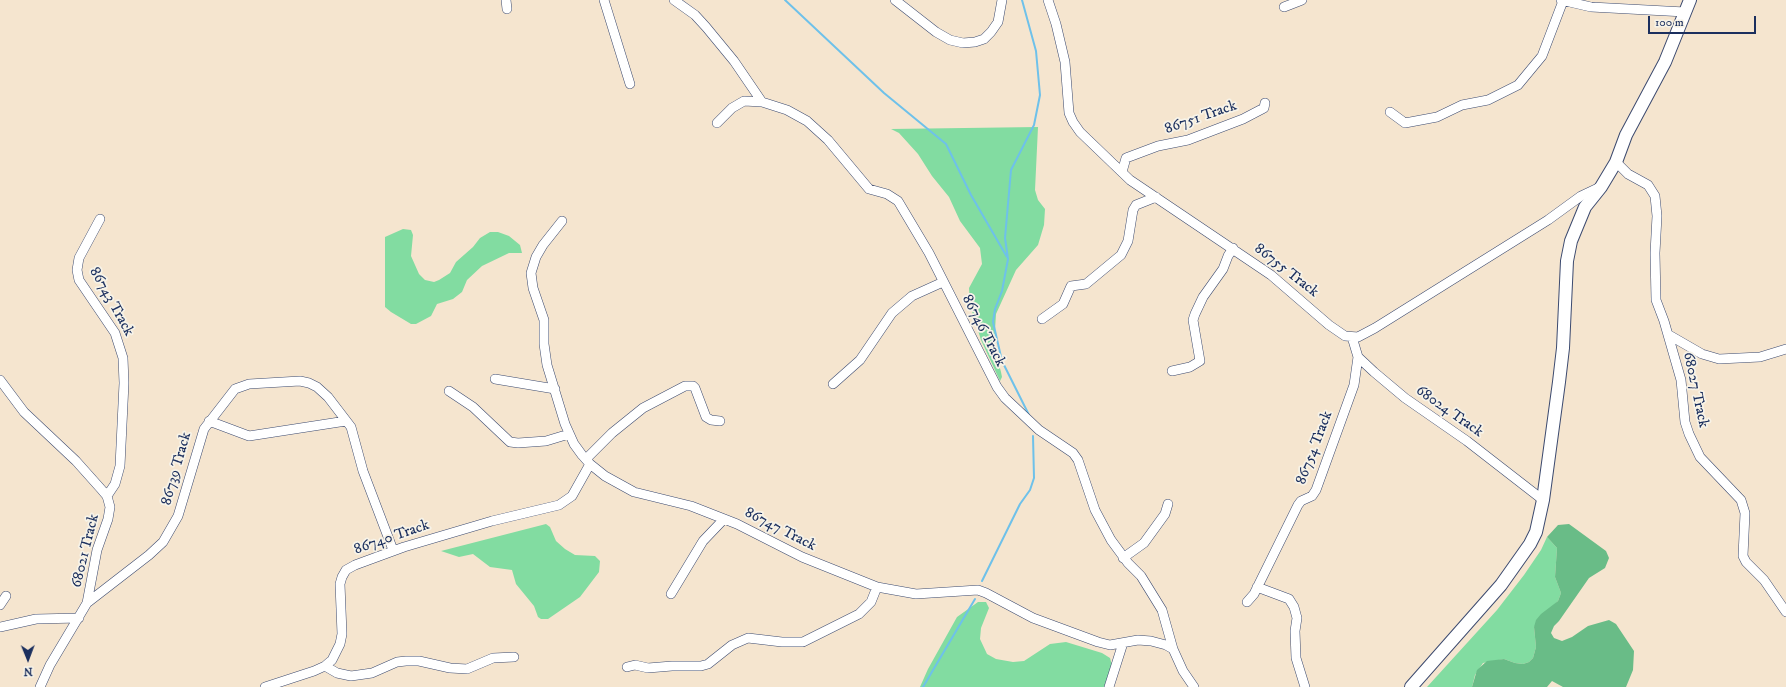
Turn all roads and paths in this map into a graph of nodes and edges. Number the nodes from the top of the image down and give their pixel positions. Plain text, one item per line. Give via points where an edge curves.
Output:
1 (604, 0) edge
2 (674, 0) edge
3 (895, 0) edge
4 (1002, 0) edge
5 (1048, 0) edge
6 (1302, 0) edge
7 (1690, 0) edge
8 (1562, 1) edge
9 (1284, 7) dead end
10 (1685, 12) junction
11 (630, 84) dead end
12 (762, 102) junction
13 (1265, 103) dead end
14 (1390, 112) dead end
15 (717, 123) dead end
16 (1616, 162) junction
17 (1122, 172) junction
18 (1601, 186) junction
19 (1156, 197) junction
20 (100, 219) dead end
21 (562, 221) dead end
22 (1233, 248) junction
23 (943, 282) junction
24 (1042, 319) dead end
25 (1669, 335) junction
26 (1352, 337) junction
27 (1786, 349) edge
28 (1358, 357) junction
29 (1172, 371) dead end
30 (495, 378) dead end
31 (0, 380) edge
32 (833, 384) dead end
33 (555, 388) junction
34 (449, 391) dead end
35 (346, 420) junction
36 (209, 421) junction
37 (720, 421) dead end
38 (569, 434) junction
39 (588, 462) junction
40 (107, 496) junction
41 (1543, 500) junction
42 (1168, 504) dead end
43 (724, 519) junction
44 (393, 550) junction
45 (1123, 558) junction
46 (877, 587) junction
47 (1257, 587) junction
48 (671, 594) dead end
49 (6, 596) dead end
50 (1247, 602) dead end
51 (87, 604) junction
52 (0, 605) edge
53 (1786, 612) edge
54 (79, 618) junction
55 (0, 627) edge
56 (1123, 643) junction
57 (1172, 649) junction
58 (514, 657) dead end
59 (325, 666) junction
60 (627, 667) dead end
61 (40, 687) edge
62 (265, 687) edge
63 (1109, 687) edge
64 (1194, 687) edge
65 (1305, 687) edge
66 (1411, 687) edge

1 - 11 street
2 - 12 street via 695,15 706,27 734,61
3 - 4 street via 936,32 950,40 963,43 984,39 991,32 998,22
5 - 17 street, 86755 Track via 1065,62 1067,103 1073,122
6 - 9 street
7 - 10 street
8 - 10 street via 1591,7
8 - 14 street via 1542,56 1518,85 1488,100 1462,105 1437,117 1402,122
10 - 16 street via 1665,62 1626,135
12 - 15 street, 86746 Track via 752,100 738,104
12 - 23 street, 86746 Track via 787,110 807,121 840,152 865,185 898,201 926,247
13 - 17 street, 86751 Track via 1264,108 1243,119 1188,140 1141,151 1126,158
16 - 18 street
16 - 25 street, 68027 Track via 1628,174 1648,185 1653,192 1657,216 1656,300
17 - 19 street, 86755 Track
18 - 26 street via 1581,196 1548,220 1375,328 1358,337
18 - 41 street via 1585,207 1567,261 1563,348
19 - 22 street, 86755 Track
19 - 24 street via 1136,205 1128,241 1121,255 1086,284 1071,286 1063,304
20 - 40 street, 86743 Track via 79,258 77,270 79,280 115,333 123,358 120,466 115,484
21 - 33 street, 86747 Track via 543,244 531,273 534,296 544,320 545,356
22 - 26 street, 86755 Track via 1271,275 1329,325 1345,336
22 - 29 street via 1223,270 1203,297 1193,320 1200,361 1194,366
23 - 32 street via 912,296 886,320 863,356
23 - 45 street, 86746 Track via 991,377 1005,398 1038,430 1066,447 1078,460 1094,510
25 - 27 street via 1712,358 1746,359
25 - 53 street, 68027 Track via 1683,389 1685,422 1689,434 1700,457 1741,500 1745,513 1743,556 1764,580
26 - 28 street
28 - 41 street, 68024 Track via 1405,398 1467,441
28 - 47 street, 86754 Track via 1354,385 1316,490 1312,496 1298,504
30 - 33 street
31 - 40 street, 68021 Track via 24,412 76,461
33 - 38 street, 86747 Track
34 - 38 street via 473,407 510,442 546,441
35 - 36 street via 249,436
35 - 36 street, 86739 Track via 317,387 300,381 241,386 230,394
35 - 44 street, 86739 Track via 353,433 363,471
36 - 51 street, 86739 Track via 199,441 178,516 169,534 149,555
37 - 39 street, 86740 Track via 711,420 706,416 697,391 693,386 685,386 643,408 612,433
38 - 39 street, 86747 Track
39 - 43 street, 86747 Track via 605,476 634,492 691,506
39 - 44 street, 86740 Track via 572,496 559,504
40 - 51 street, 68021 Track via 110,514 97,550
41 - 66 street via 1536,532 1517,563 1482,609
42 - 45 street via 1144,543
43 - 46 street, 86747 Track via 813,563
43 - 48 street via 703,541
44 - 59 street, 86740 Track via 346,570 342,577 340,592 342,634 336,653
45 - 57 street, 86746 Track via 1141,576 1162,610
46 - 56 street, 86747 Track via 916,594 978,590 1033,618 1098,642 1110,645
46 - 60 street via 867,607 850,619 803,642 748,638 732,645 708,664 701,666
47 - 50 street, 86754 Track
47 - 65 street via 1289,599 1294,607 1297,618 1296,658
49 - 52 street
51 - 54 street, 68021 Track
54 - 55 street via 36,619
54 - 61 street, 68021 Track via 50,665
56 - 57 street, 86747 Track via 1151,641
56 - 63 street
57 - 64 street
58 - 59 street via 493,658 467,669 419,661 397,662 372,673 351,676 337,673
59 - 62 street

